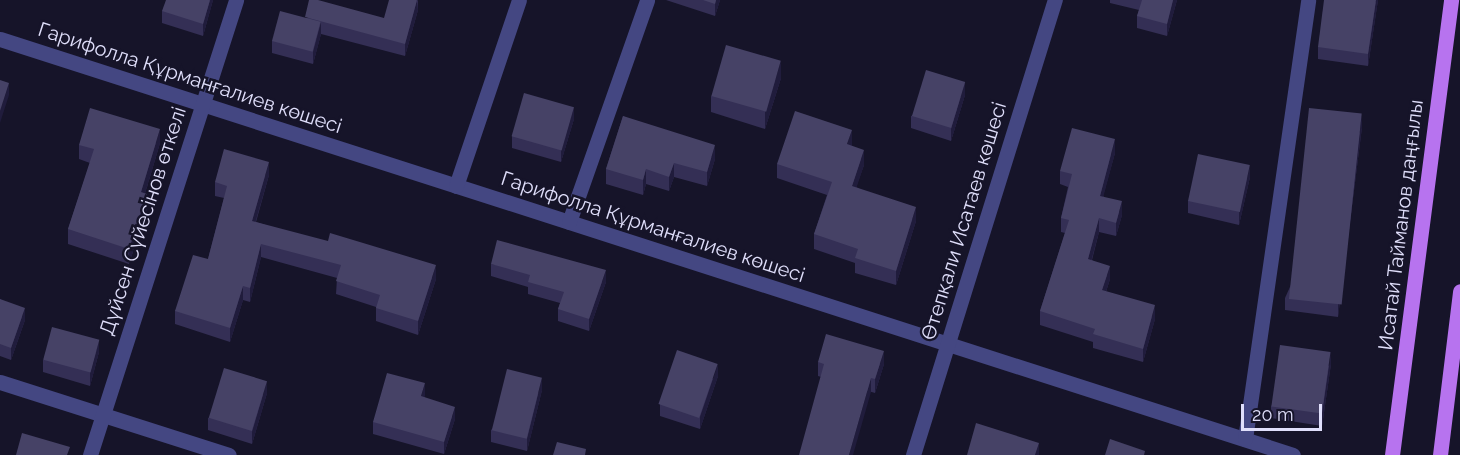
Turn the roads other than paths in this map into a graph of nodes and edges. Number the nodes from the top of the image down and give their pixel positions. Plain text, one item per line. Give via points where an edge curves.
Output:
1 (236, 0) edge
2 (519, 0) edge
3 (647, 0) edge
4 (1055, 0) edge
5 (1308, 0) edge
6 (1451, 0) edge
7 (0, 39) edge
8 (202, 104) junction
9 (456, 186) junction
10 (569, 222) junction
11 (1460, 291) edge
12 (948, 344) junction
13 (0, 382) edge
14 (103, 415) junction
15 (1245, 439) junction
16 (90, 455) edge
17 (229, 455) edge
18 (913, 455) edge
19 (1293, 455) edge
20 (1392, 455) edge
21 (1440, 455) edge

1 - 8 street, Дүйсен Сүйесінов өткелі
2 - 9 street
3 - 10 street
4 - 12 street, Өтепқали Исатаев көшесі
5 - 15 street
6 - 20 main road, Исатай Тайманов даңғылы
7 - 8 street, Гарифолла Құрманғалиев көшесі
8 - 9 street, Гарифолла Құрманғалиев көшесі
8 - 14 street, Дүйсен Сүйесінов өткелі
9 - 10 street, Гарифолла Құрманғалиев көшесі
10 - 12 street, Гарифолла Құрманғалиев көшесі
11 - 21 main road
12 - 15 street, Гарифолла Құрманғалиев көшесі
12 - 18 street, Өтепқали Исатаев көшесі
13 - 14 street
14 - 16 street, Дүйсен Сүйесінов өткелі
14 - 17 street
15 - 19 street, Гарифолла Құрманғалиев көшесі

